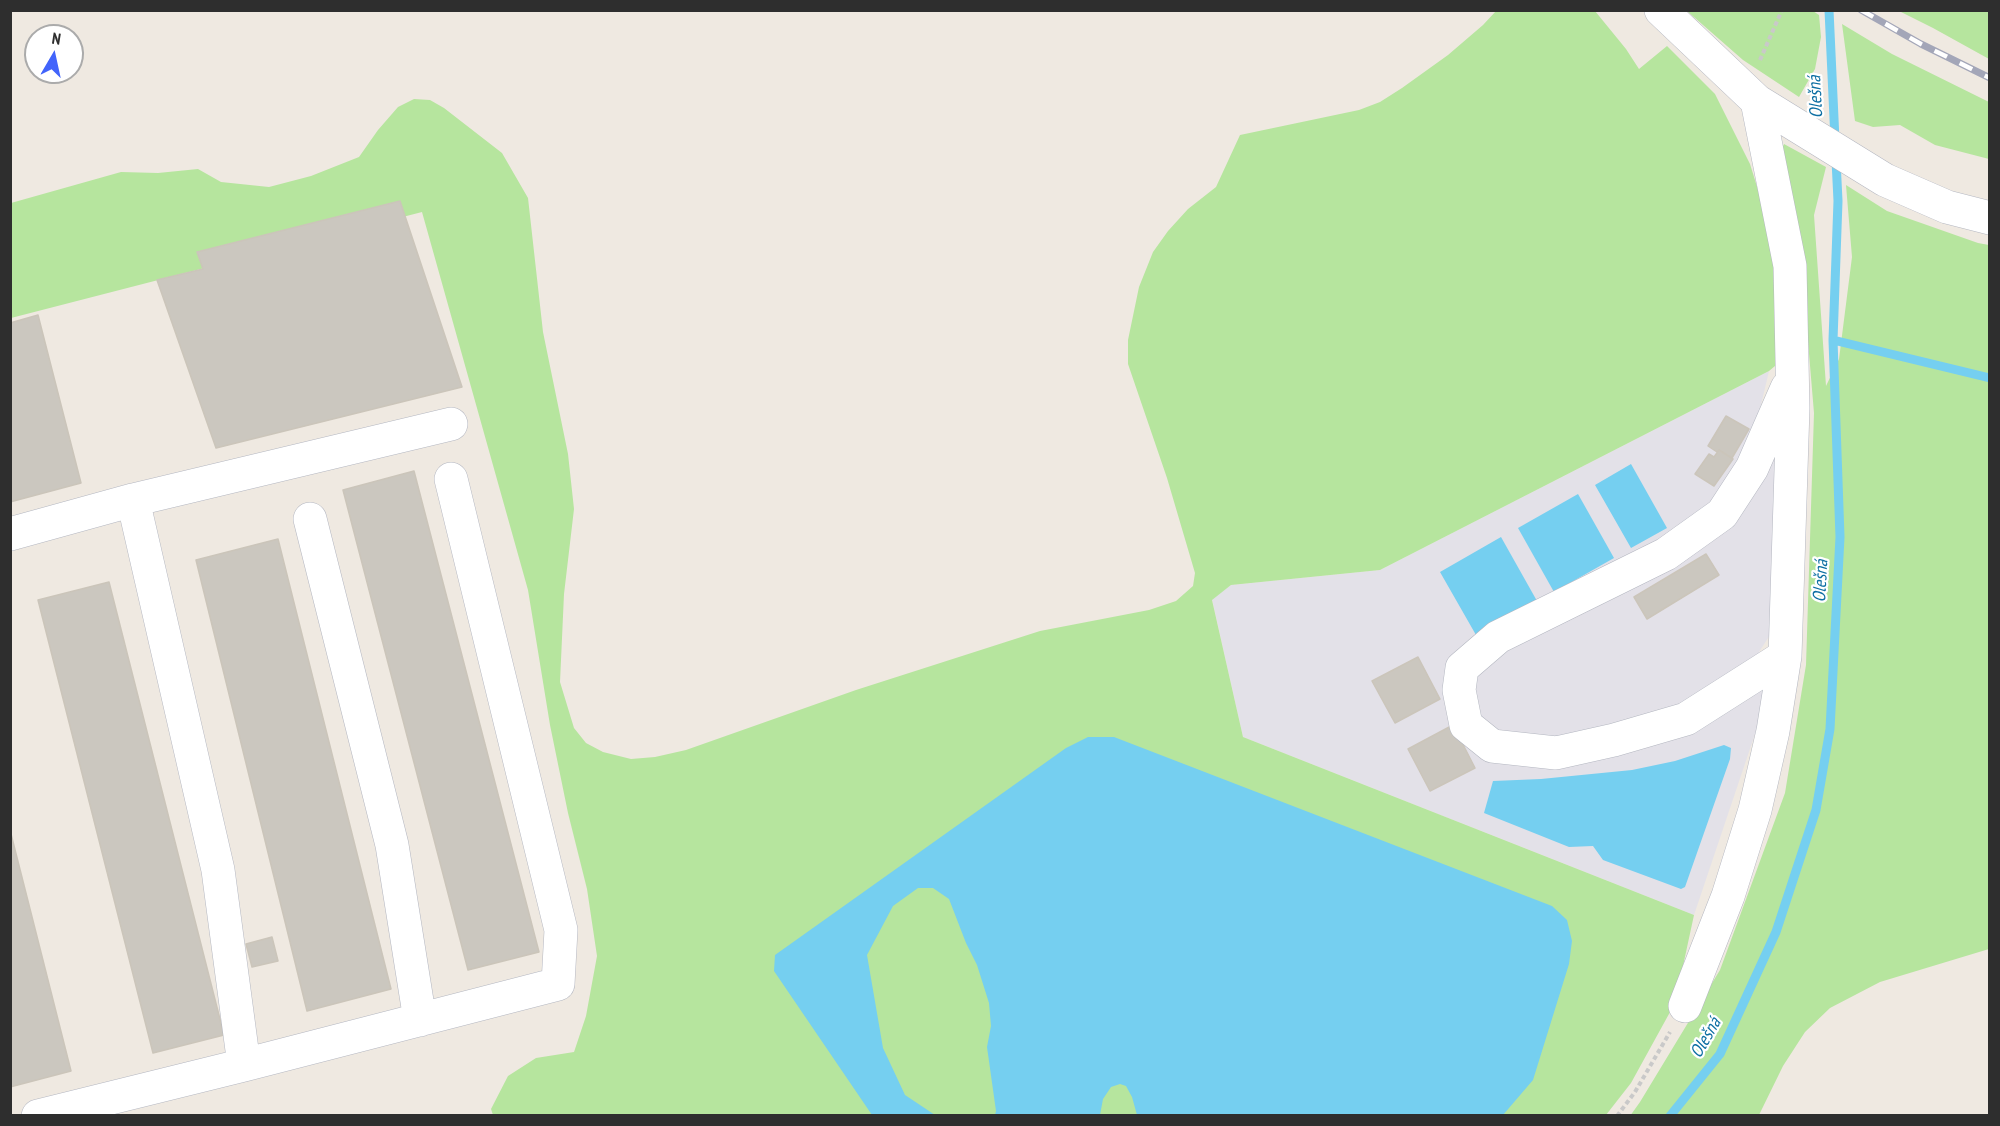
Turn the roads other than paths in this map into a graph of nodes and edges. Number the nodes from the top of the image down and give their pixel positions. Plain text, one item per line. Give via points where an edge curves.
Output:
1 (1661, 10) edge
2 (1757, 101) junction
3 (1989, 218) edge
4 (1793, 375) junction
5 (451, 424) dead end
6 (451, 479) dead end
7 (133, 500) junction
8 (310, 519) dead end
9 (10, 534) edge
10 (1785, 656) junction
11 (1685, 1006) road end
12 (420, 1020) junction
13 (244, 1065) junction
14 (38, 1116) edge

1 - 2 street
2 - 3 street via 1885,180 1947,207
2 - 4 street via 1790,266
4 - 10 street
4 - 10 street via 1752,468 1722,514 1665,554 1498,637 1462,668 1459,690 1466,725 1492,746 1556,753 1686,719
5 - 7 street
6 - 12 street via 561,930 558,984
7 - 9 street
7 - 13 street via 218,870
8 - 12 street via 392,845
10 - 11 street via 1755,810 1728,896
12 - 13 street
13 - 14 street

